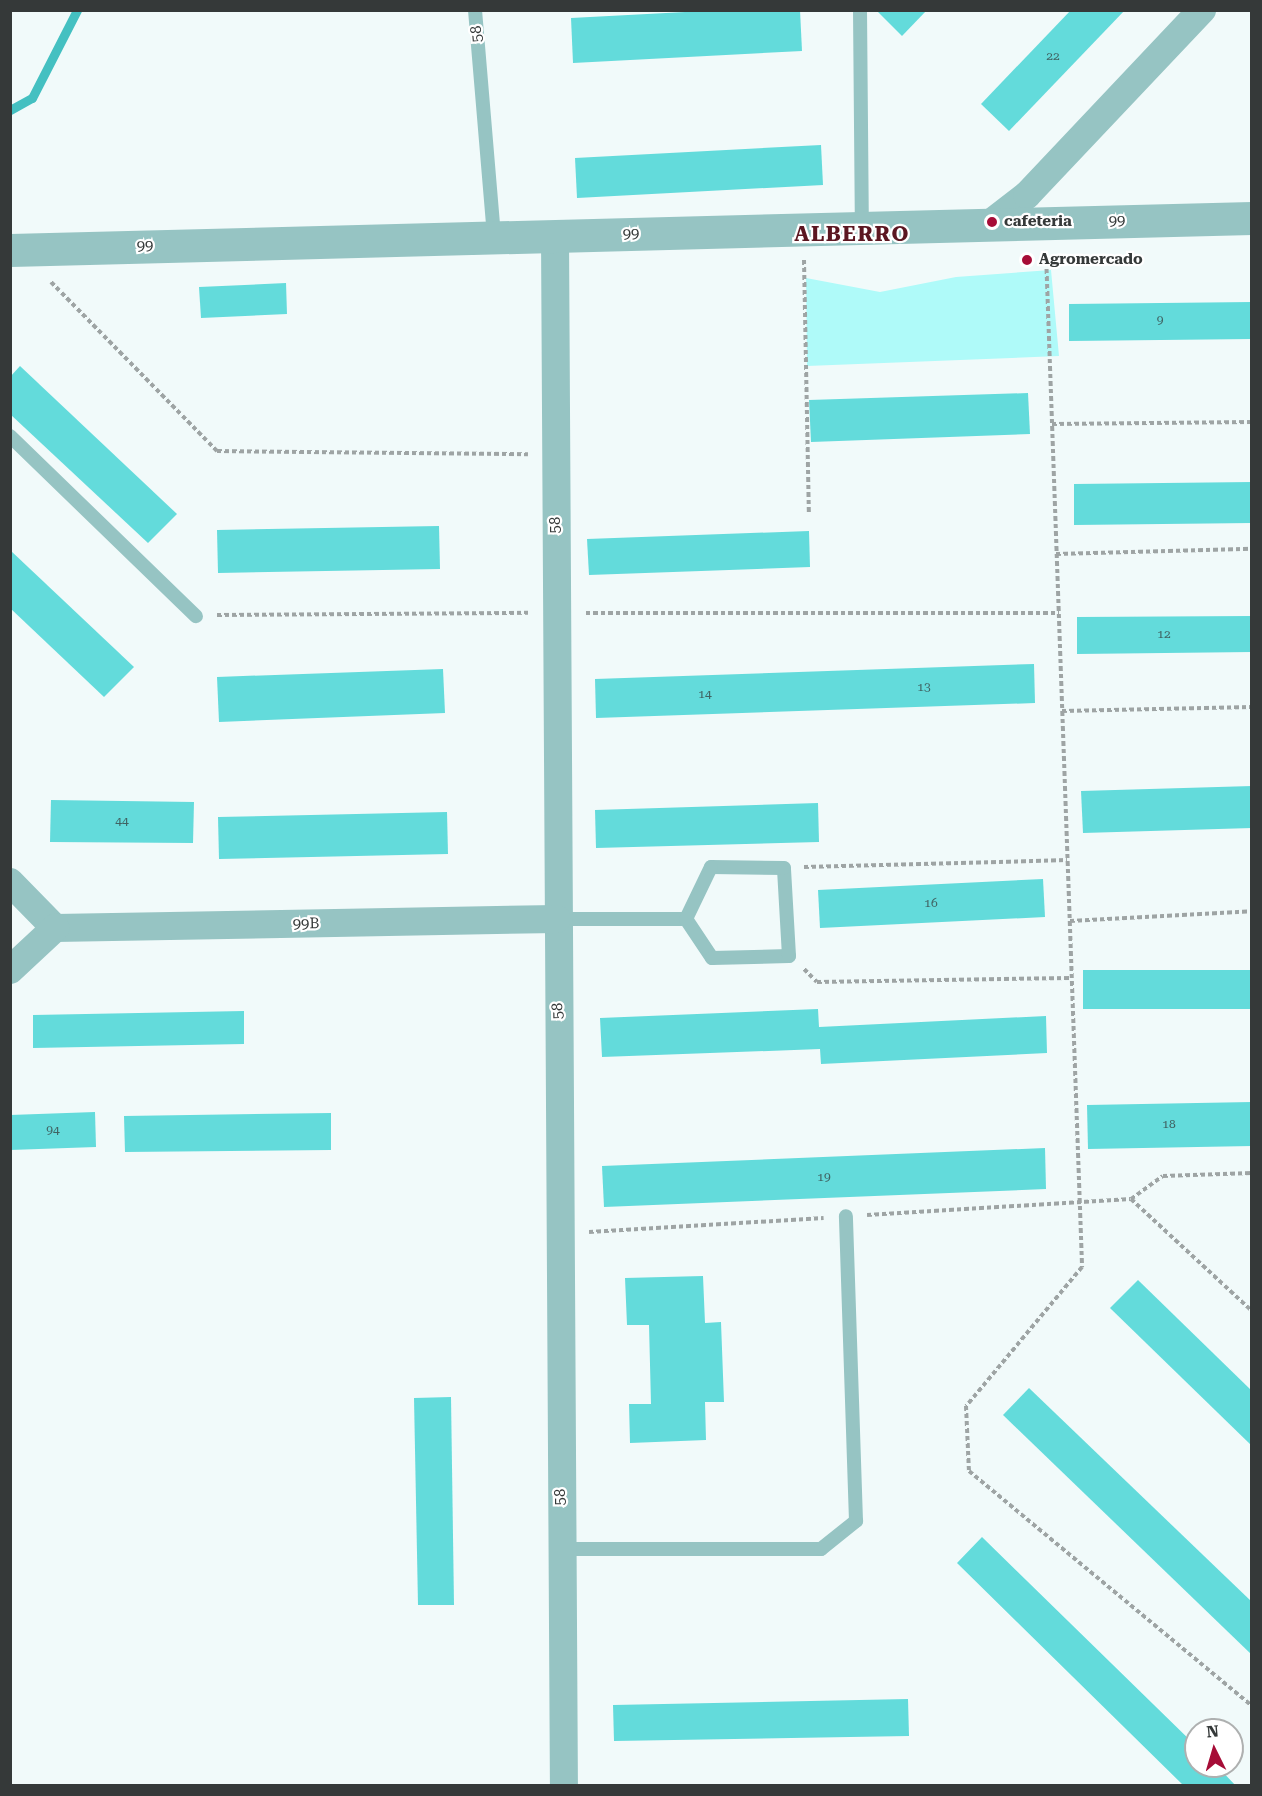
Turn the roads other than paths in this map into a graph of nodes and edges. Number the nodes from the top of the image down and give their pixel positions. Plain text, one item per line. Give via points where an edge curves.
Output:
1 (475, 10) edge
2 (860, 10) edge
3 (1202, 10) edge
4 (1251, 218) edge
5 (988, 225) junction
6 (862, 228) junction
7 (555, 236) junction
8 (494, 237) junction
9 (15, 249) edge
10 (10, 436) edge
11 (196, 616) road end
12 (10, 882) edge
13 (557, 919) junction
14 (686, 919) junction
15 (55, 928) junction
16 (10, 970) edge
17 (846, 1216) road end
18 (561, 1549) junction
19 (564, 1785) edge

1 - 8 lane, 58
2 - 6 lane
3 - 5 street via 1027,195
4 - 5 street, 99
5 - 6 street, 99
6 - 7 street, 99
7 - 8 street, 99
7 - 13 street, 58
8 - 9 street, 99
10 - 11 lane
12 - 15 street
13 - 14 lane
13 - 15 street, 99B
13 - 18 street, 58
14 - 14 lane via 711,867 784,867 789,956 712,958
15 - 16 street
17 - 18 lane via 855,1521 821,1549
18 - 19 street, 58

